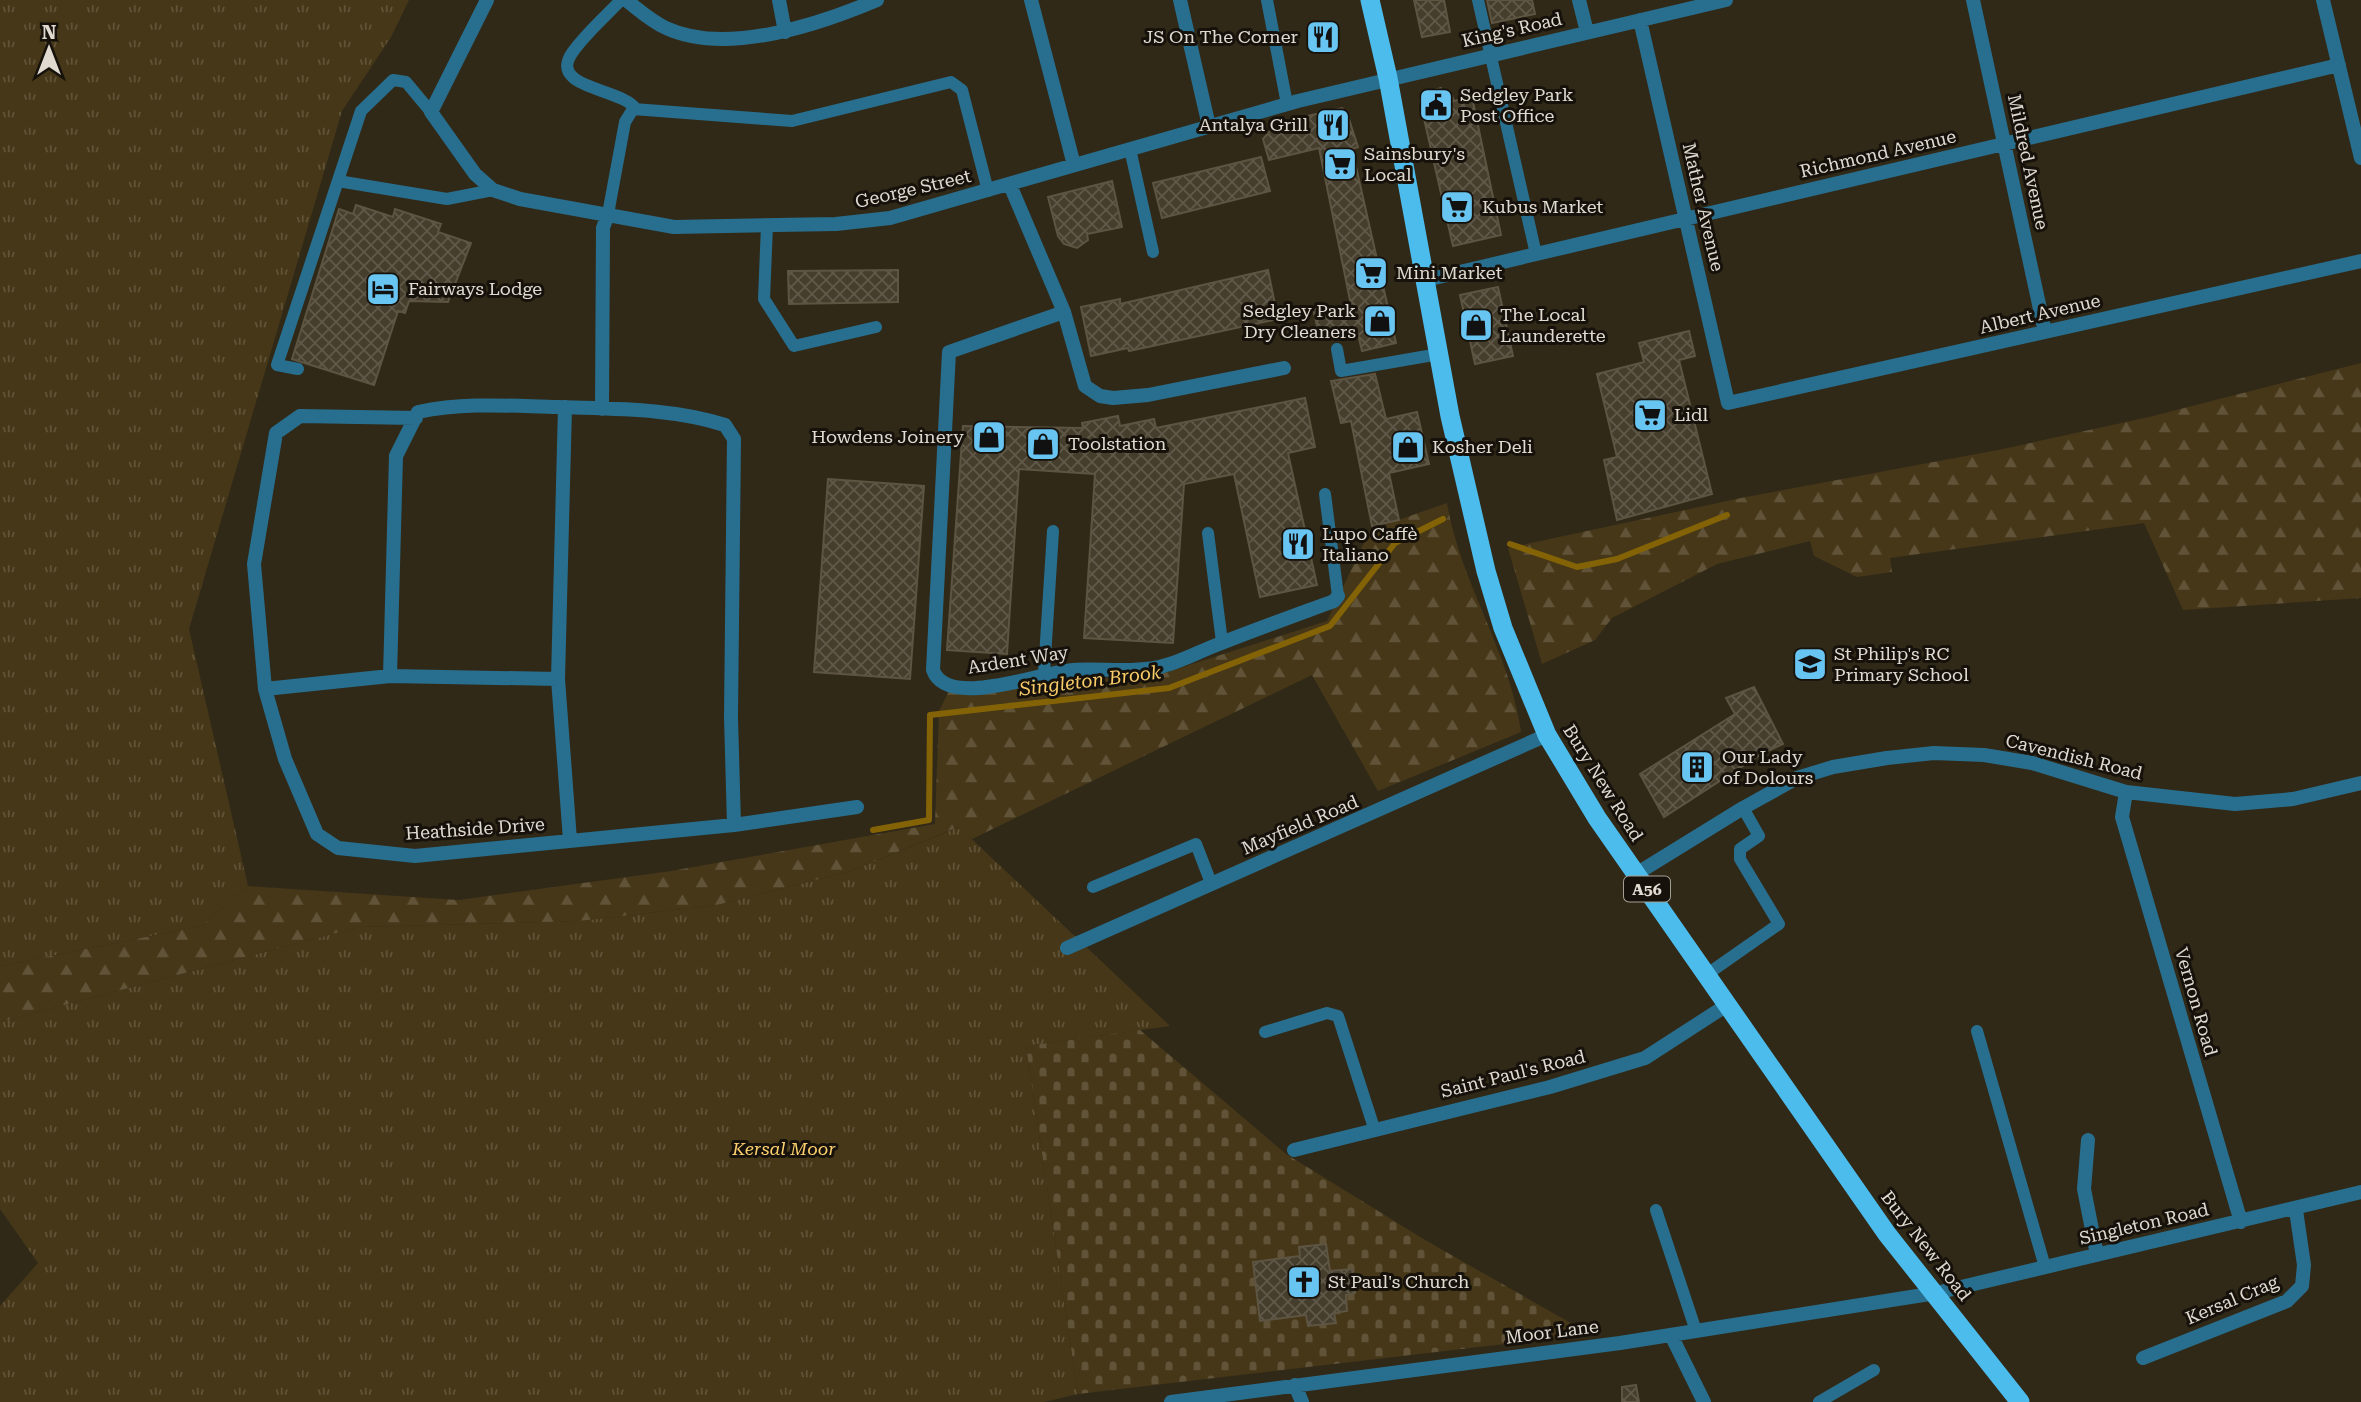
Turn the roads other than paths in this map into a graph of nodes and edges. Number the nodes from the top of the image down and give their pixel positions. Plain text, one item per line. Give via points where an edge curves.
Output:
1 (487, 0) edge
2 (621, 0) edge
3 (626, 0) edge
4 (779, 0) edge
5 (877, 0) edge
6 (1031, 0) edge
7 (1180, 0) edge
8 (1267, 0) edge
9 (1370, 0) edge
10 (1478, 0) edge
11 (1579, 0) edge
12 (1723, 0) edge
13 (1973, 0) edge
14 (2323, 0) edge
15 (1640, 20) junction
16 (785, 32) junction
17 (1587, 32) junction
18 (1491, 54) junction
19 (2339, 65) junction
20 (1388, 78) junction
21 (1287, 104) junction
22 (636, 109) junction
23 (431, 112) junction
24 (1209, 126) junction
25 (2004, 143) junction
26 (1130, 149) junction
27 (2361, 158) edge
28 (1074, 165) junction
29 (338, 181) junction
30 (1010, 185) junction
31 (493, 190) junction
32 (988, 191) junction
33 (608, 214) junction
34 (1686, 219) junction
35 (767, 225) junction
36 (1153, 252) dead end
37 (1536, 254) junction
38 (2361, 261) edge
39 (1426, 280) junction
40 (1064, 312) junction
41 (876, 327) dead end
42 (2045, 332) junction
43 (1337, 348) dead end
44 (1439, 354) junction
45 (298, 369) dead end
46 (1284, 369) dead end
47 (1728, 403) joint
48 (565, 407) junction
49 (602, 409) junction
50 (416, 418) junction
51 (1325, 494) dead end
52 (1053, 531) dead end
53 (1208, 533) dead end
54 (1338, 596) joint
55 (1222, 642) junction
56 (1044, 673) junction
57 (390, 676) junction
58 (558, 678) junction
59 (265, 689) junction
60 (1547, 734) junction
61 (2361, 783) edge
62 (2126, 792) junction
63 (857, 807) dead end
64 (1743, 808) junction
65 (734, 825) junction
66 (570, 841) junction
67 (1636, 874) junction
68 (1211, 883) junction
69 (1093, 887) dead end
70 (1067, 948) dead end
71 (1706, 975) junction
72 (1727, 1005) junction
73 (1977, 1031) dead end
74 (1265, 1032) dead end
75 (1374, 1128) junction
76 (2088, 1140) dead end
77 (1294, 1150) dead end
78 (2361, 1192) edge
79 (1656, 1210) dead end
80 (2296, 1210) junction
81 (2241, 1222) junction
82 (2097, 1255) junction
83 (2045, 1267) junction
84 (1936, 1293) junction
85 (1696, 1331) junction
86 (1671, 1335) junction
87 (2143, 1358) dead end
88 (1874, 1370) dead end
89 (1295, 1385) junction
90 (1171, 1402) edge
91 (1302, 1402) edge
92 (1704, 1402) edge
93 (1819, 1402) edge
94 (2020, 1402) edge

1 - 23 street
2 - 22 lane via 571,53 569,69 579,84 620,95
3 - 16 street via 659,24 690,35
4 - 16 street
5 - 16 street
6 - 28 street
7 - 24 street
8 - 21 lane
9 - 20 highway, Bury New Road
10 - 18 lane
11 - 17 street
12 - 15 street, King's Road
13 - 25 street, Mildred Avenue
14 - 19 street
15 - 17 street, King's Road
15 - 34 street, Mather Avenue
17 - 18 street, King's Road
18 - 20 street, King's Road
18 - 37 lane
19 - 25 street, Richmond Avenue
19 - 27 street
20 - 21 street, George Street
20 - 39 highway, Bury New Road / A56
21 - 24 street, George Street
22 - 32 lane via 792,121 951,82 962,90
22 - 33 lane via 628,113 625,122
23 - 29 lane via 406,82 393,80 361,111
23 - 31 street, George Street via 475,174
24 - 26 street, George Street
25 - 34 street, Richmond Avenue
25 - 42 street, Mildred Avenue
26 - 28 street, George Street
26 - 36 lane
28 - 30 street, George Street
29 - 31 lane via 447,199
29 - 45 lane via 277,365
30 - 32 street, George Street
30 - 40 street
31 - 33 street, George Street
32 - 35 street, George Street via 890,218
33 - 35 street, George Street via 674,227
33 - 49 street via 603,228
34 - 37 street, Richmond Avenue
34 - 47 street, Mather Avenue
35 - 41 lane via 765,299 794,346
37 - 39 street, Richmond Avenue
38 - 42 street, Albert Avenue
39 - 44 highway, Bury New Road / A56
40 - 46 street via 1085,386 1100,396 1149,395
40 - 56 street, Ardent Way via 950,352 933,670 942,684 958,688 1000,686
42 - 47 street, Albert Avenue
43 - 44 lane via 1341,371
44 - 60 highway, Bury New Road / A56 via 1486,571 1503,628
48 - 49 street
48 - 50 street via 457,404 418,412
48 - 58 street, Heathside Drive
49 - 65 street via 694,415 725,425 734,439
50 - 57 street via 396,456
50 - 59 street, Heathside Drive via 300,416 276,433 254,564
51 - 54 lane
52 - 56 lane
53 - 55 lane
54 - 55 street, Ardent Way
55 - 56 street, Ardent Way via 1160,667
57 - 58 street
57 - 59 street
58 - 66 street, Heathside Drive
59 - 66 street, Heathside Drive via 285,759 317,834 338,848 415,856
60 - 67 highway, Bury New Road / A56
60 - 68 street, Mayfield Road
61 - 62 street, Cavendish Road via 2293,799 2235,804
62 - 64 street, Cavendish Road via 2032,762 1934,753 1814,772
62 - 81 street, Vernon Road via 2122,817
63 - 65 street
64 - 67 street, Cavendish Road
64 - 71 lane via 1759,836 1740,849 1740,859 1779,923
65 - 66 street
67 - 71 highway, Bury New Road / A56
68 - 69 lane via 1196,844
68 - 70 street, Mayfield Road
71 - 72 highway, Bury New Road / A56
72 - 75 street, Saint Paul's Road via 1645,1058 1550,1087
72 - 84 highway, Bury New Road / A56 via 1887,1234
73 - 83 lane
74 - 75 lane via 1326,1013 1338,1016
75 - 77 street, Saint Paul's Road
76 - 82 street via 2084,1189
78 - 80 street, Singleton Road
79 - 85 lane
80 - 81 street, Singleton Road
80 - 87 street, Kersal Crag via 2304,1265 2302,1286 2287,1301
81 - 82 street, Singleton Road
82 - 83 street, Singleton Road
83 - 84 street, Singleton Road
84 - 85 street, Moor Lane
84 - 94 highway, Bury New Road / A56
85 - 86 street, Moor Lane
86 - 89 street, Moor Lane
86 - 92 street
88 - 93 lane
89 - 90 street, Moor Lane
89 - 91 street

